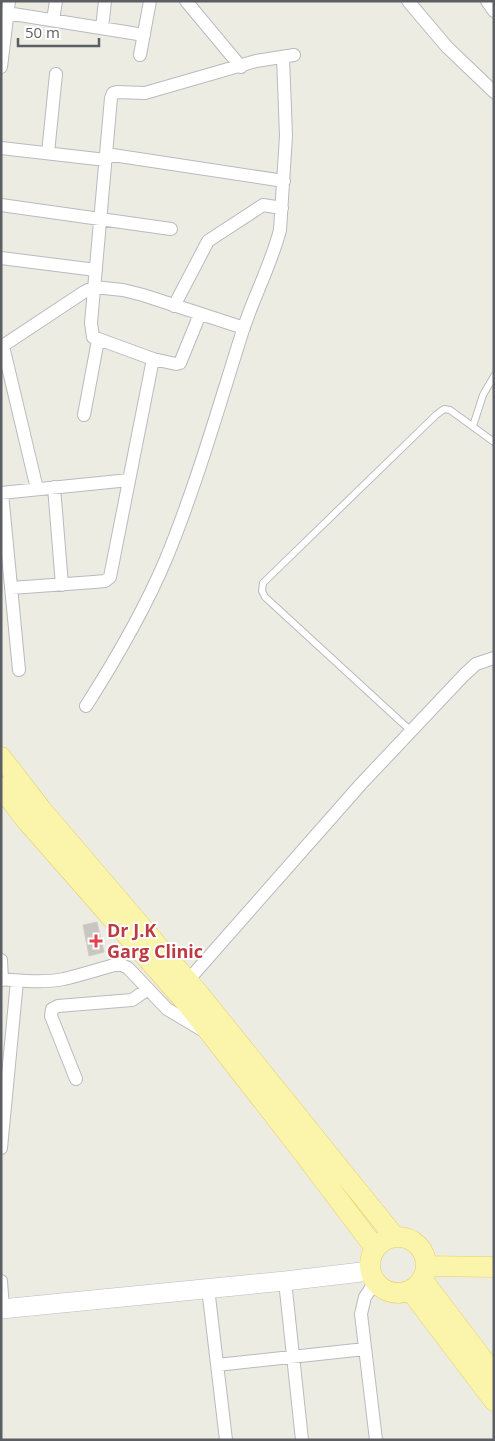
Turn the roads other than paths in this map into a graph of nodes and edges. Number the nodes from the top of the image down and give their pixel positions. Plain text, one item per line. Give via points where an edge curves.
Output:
1 (56, 1) edge
2 (105, 1) edge
3 (150, 1) edge
4 (186, 1) edge
5 (408, 1) edge
6 (487, 1) edge
7 (8, 7) edge
8 (494, 11) edge
9 (53, 20) junction
10 (4, 28) edge
11 (102, 28) junction
12 (144, 35) junction
13 (140, 55) dead end
14 (1, 67) edge
15 (241, 67) junction
16 (56, 74) dead end
17 (494, 91) edge
18 (1, 148) edge
19 (48, 153) junction
20 (106, 157) junction
21 (284, 180) junction
22 (1, 205) edge
23 (282, 208) junction
24 (100, 220) junction
25 (171, 229) dead end
26 (1, 258) edge
27 (96, 270) junction
28 (94, 287) junction
29 (174, 306) junction
30 (200, 314) junction
31 (244, 328) junction
32 (98, 340) junction
33 (2, 347) edge
34 (153, 359) junction
35 (494, 376) edge
36 (84, 415) dead end
37 (473, 426) junction
38 (494, 442) edge
39 (129, 480) junction
40 (54, 488) junction
41 (37, 489) junction
42 (2, 492) edge
43 (62, 584) junction
44 (11, 588) junction
45 (493, 657) edge
46 (19, 670) dead end
47 (86, 706) dead end
48 (411, 731) junction
49 (3, 759) edge
50 (1, 787) edge
51 (33, 814) junction
52 (1, 960) edge
53 (2, 980) edge
54 (17, 980) junction
55 (182, 986) junction
56 (148, 989) junction
57 (212, 1036) junction
58 (76, 1080) dead end
59 (1, 1148) edge
60 (395, 1237) junction
61 (375, 1248) junction
62 (494, 1267) edge
63 (373, 1276) junction
64 (419, 1278) junction
65 (1, 1281) edge
66 (285, 1281) junction
67 (208, 1288) junction
68 (2, 1309) edge
69 (365, 1349) junction
70 (293, 1357) junction
71 (217, 1365) junction
72 (494, 1374) edge
73 (494, 1401) edge
74 (226, 1440) edge
75 (302, 1440) edge
76 (376, 1440) edge

1 - 9 street
2 - 11 street
3 - 12 street
4 - 15 street
5 - 17 street via 447,47
6 - 8 street
7 - 9 street
7 - 10 street
9 - 11 street
10 - 14 street
11 - 12 street
12 - 13 street
15 - 20 street via 145,93 112,93
15 - 21 street via 288,56
16 - 19 street
18 - 19 street
19 - 20 street
20 - 21 street
20 - 24 street
21 - 23 street
22 - 24 street
23 - 29 street via 263,205 208,241
23 - 31 street via 276,244
24 - 25 street
24 - 27 street
26 - 27 street
27 - 28 street
28 - 29 street via 130,292
28 - 32 street via 91,331
28 - 33 street
29 - 30 street
30 - 31 street
30 - 34 street via 180,363
31 - 47 street via 166,559 137,621
32 - 34 street
32 - 36 street
33 - 41 street
34 - 39 street
35 - 37 lane via 483,395
37 - 38 lane
37 - 48 lane via 450,410 436,415 263,583 265,597
39 - 40 street
39 - 43 street via 110,577 105,581
40 - 41 street
40 - 43 street
41 - 42 street
42 - 44 street
43 - 44 street
44 - 46 street
45 - 48 street via 476,664
48 - 55 street
49 - 51 main road
50 - 51 main road
51 - 55 main road
52 - 53 street
53 - 54 street
54 - 56 street via 64,979 114,965 128,968
54 - 59 street
55 - 57 main road
55 - 60 main road
56 - 57 street via 167,1009
56 - 58 street via 132,1000 52,1009 50,1016
57 - 61 main road
60 - 61 main road via 383,1240
60 - 64 main road via 417,1244 424,1254
61 - 63 main road via 370,1259
62 - 64 main road
63 - 64 main road via 383,1289 394,1293 405,1292
63 - 66 main road
63 - 69 street via 361,1314
64 - 72 main road
64 - 73 main road
65 - 68 street
66 - 67 main road
66 - 70 street
67 - 68 main road
67 - 71 street
69 - 70 street
69 - 76 street
70 - 71 street
70 - 75 street
71 - 74 street

